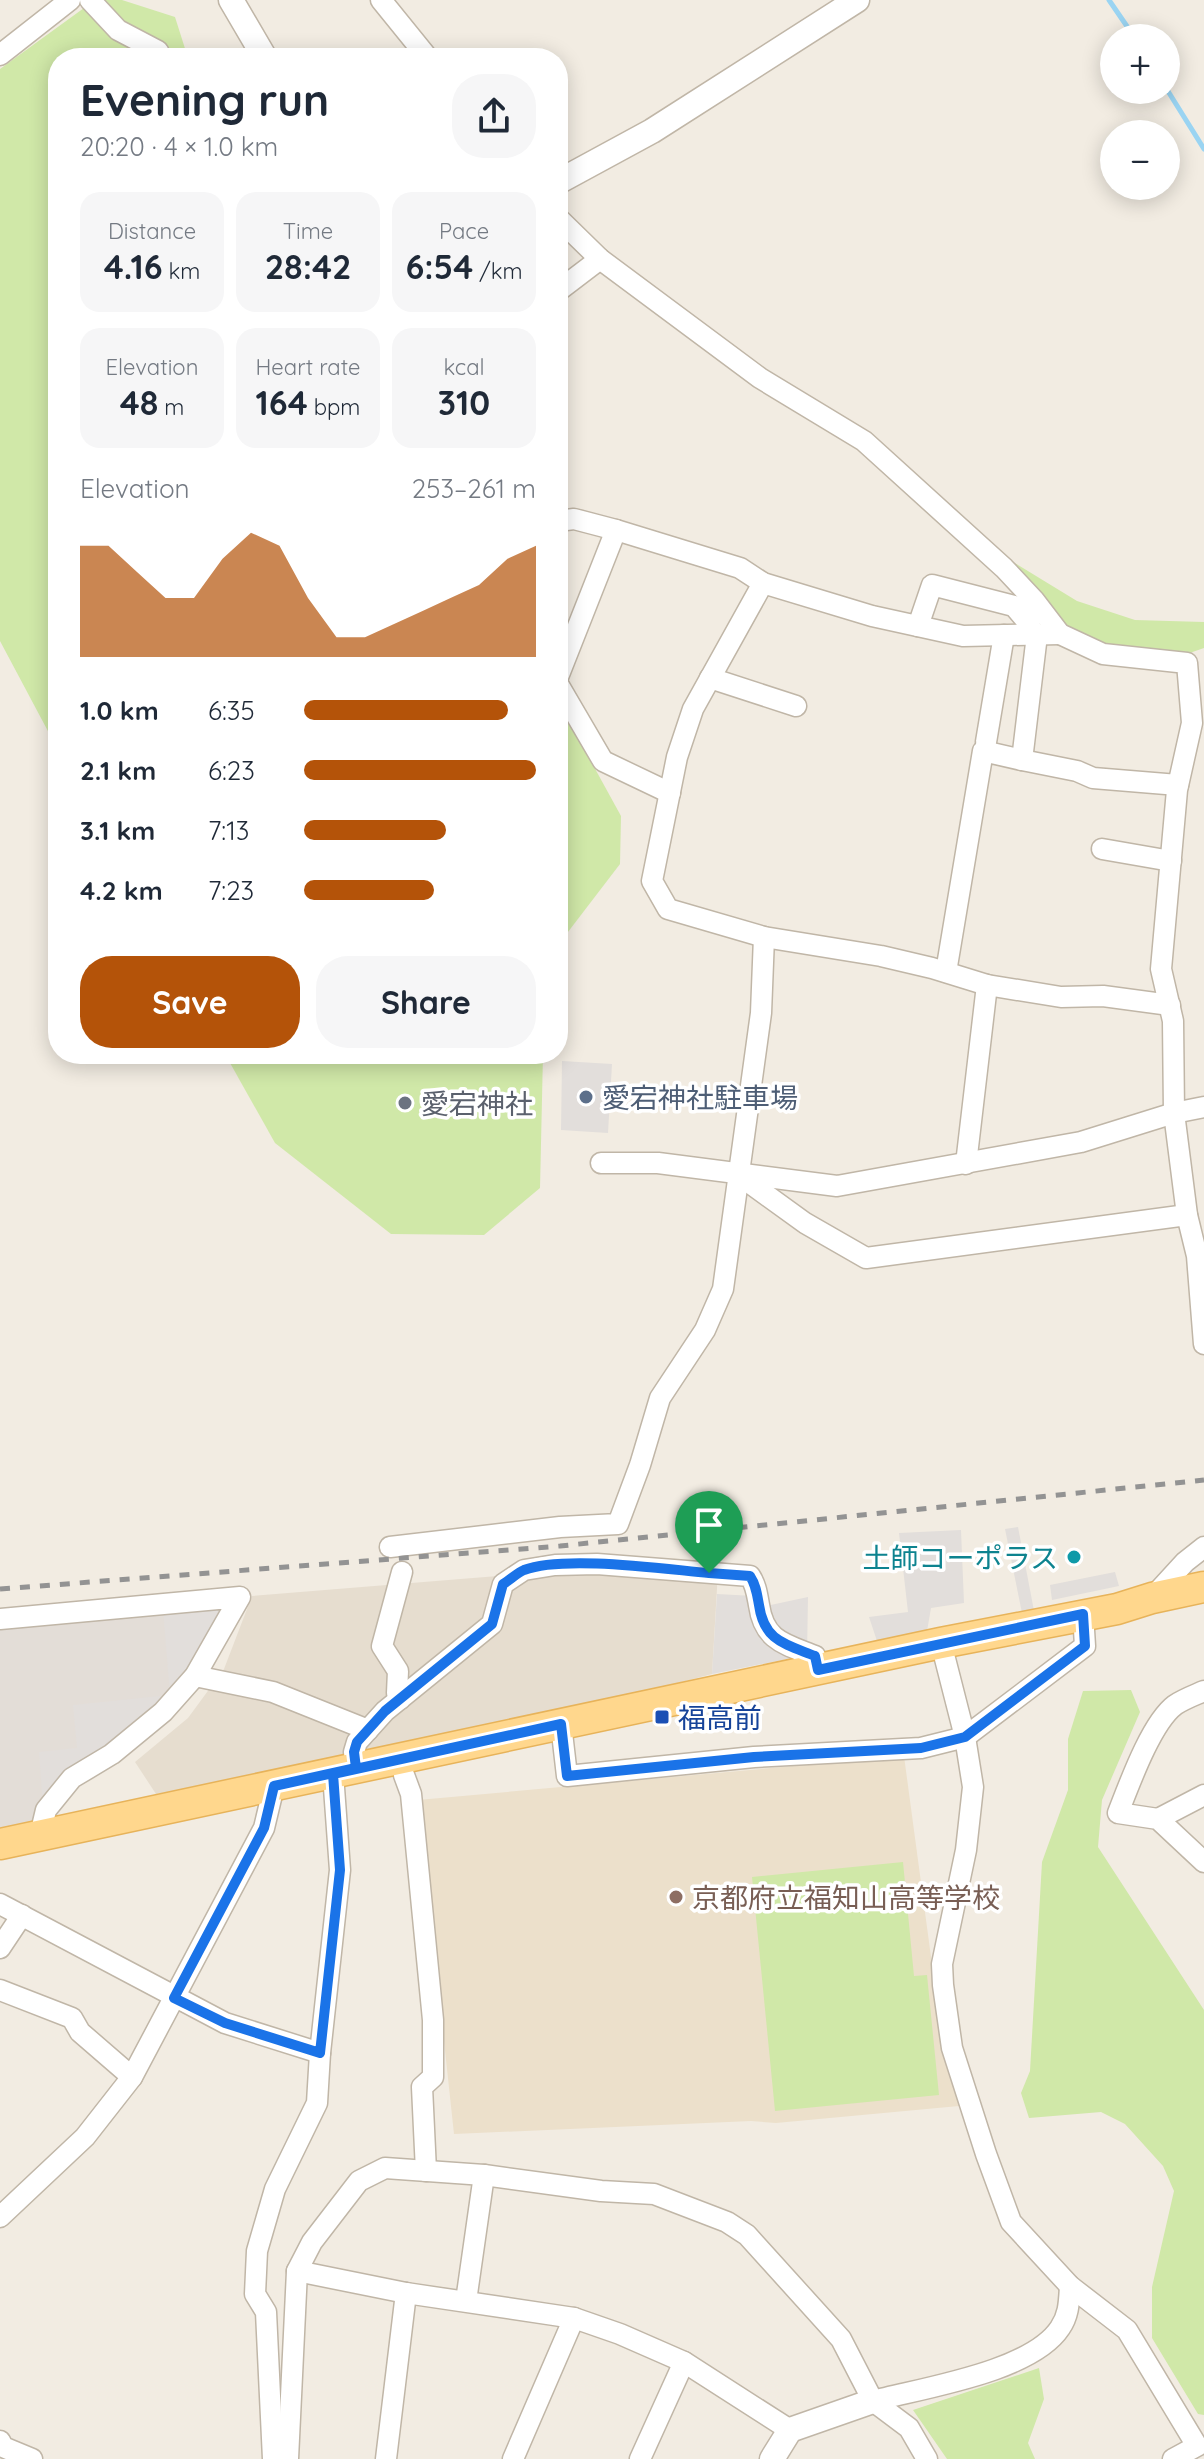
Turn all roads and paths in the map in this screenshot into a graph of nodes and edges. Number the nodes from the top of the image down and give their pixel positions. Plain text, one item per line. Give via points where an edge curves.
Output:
1 (70, 0) edge
2 (90, 0) edge
3 (231, 0) edge
4 (381, 0) edge
5 (857, 0) edge
6 (152, 48) edge
7 (259, 48) edge
8 (420, 48) edge
9 (0, 55) edge
10 (568, 177) edge
11 (568, 228) edge
12 (600, 259) junction
13 (568, 283) edge
14 (568, 520) edge
15 (616, 530) junction
16 (763, 583) junction
17 (918, 626) junction
18 (1060, 634) junction
19 (1004, 635) junction
20 (1034, 635) junction
21 (568, 652) edge
22 (1196, 660) edge
23 (710, 678) junction
24 (568, 701) edge
25 (796, 706) dead end
26 (1198, 726) edge
27 (986, 742) dead end
28 (1022, 760) junction
29 (1178, 785) junction
30 (670, 793) junction
31 (1102, 849) dead end
32 (1171, 861) junction
33 (764, 937) junction
34 (946, 972) junction
35 (987, 985) junction
36 (1170, 1005) junction
37 (1204, 1107) edge
38 (1174, 1113) junction
39 (601, 1163) dead end
40 (966, 1164) junction
41 (740, 1176) junction
42 (1187, 1215) junction
43 (1203, 1323) edge
44 (1204, 1344) edge
45 (390, 1547) dead end
46 (1204, 1547) edge
47 (402, 1572) dead end
48 (1204, 1587) edge
49 (1152, 1598) junction
50 (1083, 1614) junction
51 (0, 1619) edge
52 (941, 1643) junction
53 (818, 1670) junction
54 (195, 1676) junction
55 (1204, 1691) edge
56 (400, 1699) junction
57 (561, 1724) junction
58 (368, 1730) junction
59 (965, 1737) junction
60 (344, 1771) junction
61 (404, 1775) dead end
62 (274, 1786) junction
63 (1204, 1795) edge
64 (1158, 1819) junction
65 (40, 1835) junction
66 (0, 1844) edge
67 (1202, 1858) edge
68 (0, 1904) edge
69 (22, 1915) junction
70 (0, 1948) edge
71 (0, 1990) edge
72 (174, 1998) junction
73 (320, 2053) junction
74 (132, 2077) junction
75 (426, 2171) junction
76 (484, 2175) junction
77 (0, 2217) edge
78 (297, 2271) junction
79 (1070, 2286) junction
80 (406, 2293) junction
81 (466, 2301) junction
82 (574, 2318) junction
83 (684, 2362) junction
84 (873, 2401) junction
85 (790, 2430) junction
86 (0, 2441) edge
87 (32, 2459) edge
88 (273, 2459) edge
89 (288, 2459) edge
90 (386, 2459) edge
91 (513, 2459) edge
92 (640, 2459) edge
93 (772, 2459) edge
94 (927, 2459) edge
95 (1173, 2459) edge

1 - 9 street
2 - 6 street via 118,30
3 - 7 street
4 - 8 street
5 - 10 street via 652,131
11 - 12 street
12 - 13 street
12 - 18 street via 760,378 864,441 1004,568
14 - 15 street
15 - 16 street via 740,568
15 - 21 street
16 - 17 street
16 - 23 street
17 - 19 street via 963,636
17 - 20 street via 932,585 1014,606
18 - 20 street
18 - 22 street via 1103,654
19 - 20 street
19 - 27 street
20 - 28 street
22 - 26 street
23 - 25 street
23 - 30 street via 693,709
24 - 30 street via 603,761
26 - 29 street
28 - 29 street via 1093,778
28 - 34 street via 983,751
29 - 32 street
30 - 33 street via 652,881 668,909
31 - 32 street
32 - 36 street via 1161,969
33 - 34 street
33 - 41 street via 761,1013
34 - 35 street
35 - 36 street
35 - 40 street
36 - 38 street
37 - 38 street
38 - 40 street via 1081,1142
38 - 42 street
39 - 41 street via 658,1163
40 - 41 street via 837,1186
41 - 42 street via 866,1258
41 - 45 street via 723,1289 705,1330 660,1398 618,1524
42 - 43 street
43 - 44 street
46 - 49 street
47 - 56 street via 382,1646 398,1671
48 - 49 main road
49 - 50 main road
50 - 52 main road
50 - 59 street via 1085,1646
51 - 54 street via 240,1597
52 - 53 main road
52 - 59 street
53 - 56 street via 815,1656 775,1640 765,1629 750,1576 555,1565 524,1570 503,1584 492,1624
53 - 57 main road
54 - 58 street via 273,1692
54 - 65 street via 163,1712 112,1754 72,1778 46,1810
55 - 64 street via 1173,1706 1149,1741 1118,1813
56 - 58 street
57 - 59 street via 567,1776 754,1757 921,1748
57 - 60 main road
58 - 60 street
59 - 79 street via 973,1787 942,1964 952,2048 1011,2222
60 - 62 main road
60 - 73 street via 340,1870
61 - 75 street via 411,1794 433,2020 433,2077 422,2087
62 - 65 main road
62 - 72 street via 264,1828
63 - 64 street
64 - 67 street
65 - 66 main road
68 - 69 street
69 - 70 street
69 - 72 street
71 - 74 street via 72,2018 80,2032
72 - 73 street via 225,2023
72 - 74 street
73 - 88 street via 317,2103 275,2189 257,2251 255,2294 266,2312
74 - 77 street via 85,2137
75 - 76 street
75 - 78 street via 385,2168 359,2181 312,2242
76 - 81 street
76 - 84 street via 654,2194 727,2222 747,2235 841,2339
78 - 80 street
78 - 89 street
79 - 84 street via 1068,2313 1059,2331 1036,2350 1004,2367
79 - 95 street via 1127,2330 1175,2406 1197,2446
80 - 81 street
80 - 90 street
81 - 82 street
82 - 83 street
82 - 91 street
83 - 85 street
83 - 92 street
84 - 85 street
84 - 94 street via 909,2428
85 - 93 street
86 - 87 street

